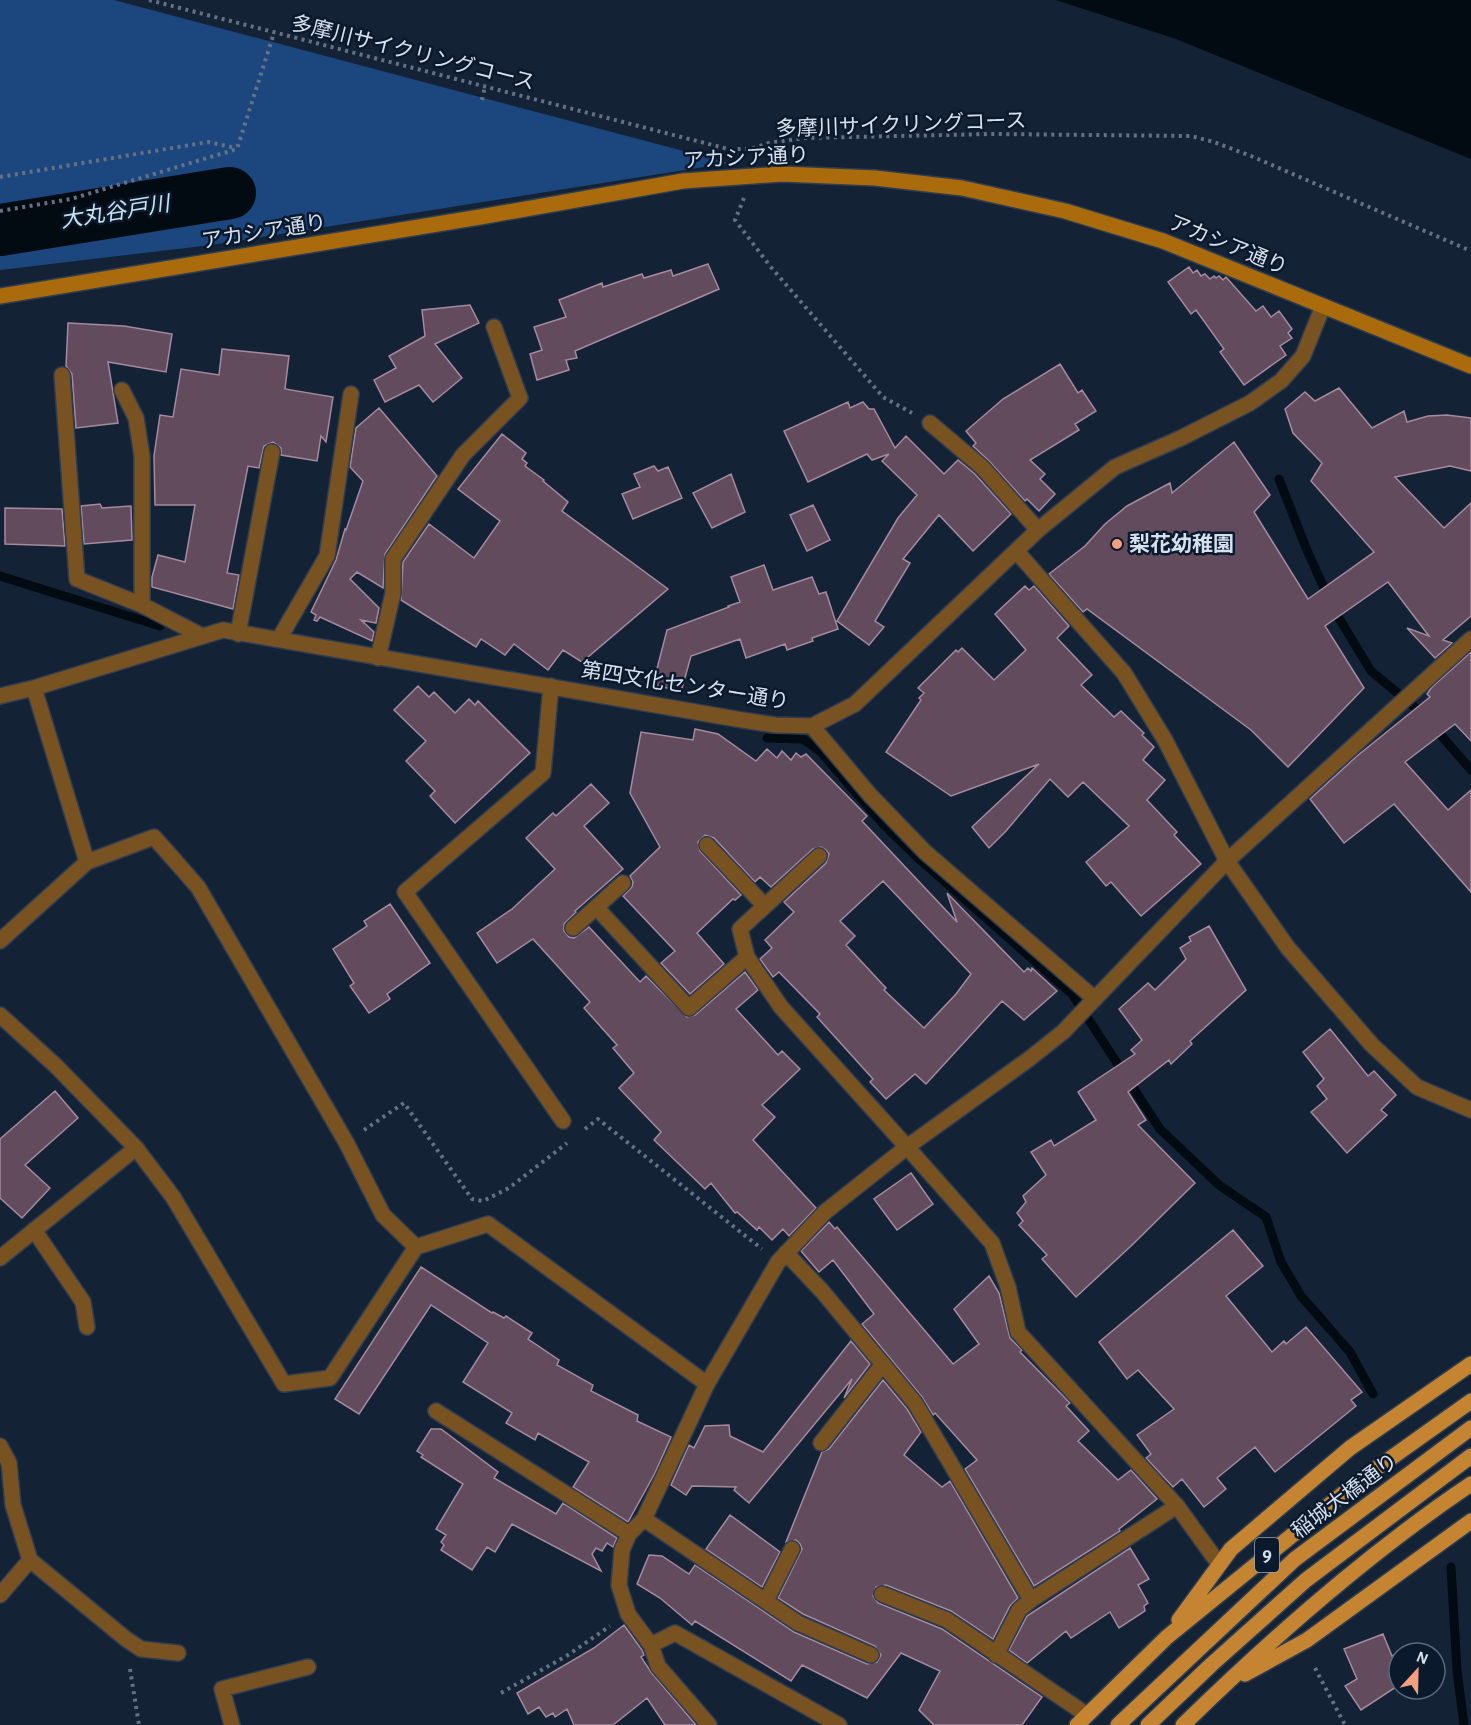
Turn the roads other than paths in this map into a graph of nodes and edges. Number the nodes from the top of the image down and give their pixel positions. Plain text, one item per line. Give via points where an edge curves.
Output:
1 (0, 296) edge
2 (1323, 306) junction
3 (494, 327) dead end
4 (1471, 366) edge
5 (62, 375) dead end
6 (122, 390) dead end
7 (351, 394) dead end
8 (930, 423) road end
9 (272, 452) dead end
10 (1038, 530) junction
11 (1017, 552) junction
12 (142, 605) junction
13 (238, 634) junction
14 (202, 636) junction
15 (279, 639) junction
16 (1471, 639) edge
17 (378, 658) junction
18 (551, 686) junction
19 (34, 688) junction
20 (0, 696) edge
21 (812, 726) junction
22 (707, 845) dead end
23 (819, 856) dead end
24 (1227, 861) junction
25 (87, 862) junction
26 (622, 883) dead end
27 (764, 905) junction
28 (596, 907) junction
29 (573, 927) dead end
30 (0, 941) edge
31 (747, 957) junction
32 (1095, 999) junction
33 (0, 1015) edge
34 (1471, 1110) edge
35 (563, 1120) dead end
36 (907, 1147) junction
37 (136, 1148) junction
38 (34, 1230) junction
39 (416, 1247) junction
40 (0, 1258) edge
41 (782, 1258) junction
42 (87, 1328) dead end
43 (883, 1364) junction
44 (1471, 1364) edge
45 (707, 1384) junction
46 (1471, 1401) edge
47 (436, 1411) dead end
48 (1471, 1428) edge
49 (821, 1443) dead end
50 (0, 1446) edge
51 (1471, 1456) edge
52 (1471, 1484) edge
53 (1177, 1506) junction
54 (644, 1519) junction
55 (1471, 1521) edge
56 (629, 1534) junction
57 (792, 1549) dead end
58 (30, 1560) junction
59 (1219, 1564) junction
60 (882, 1594) dead end
61 (0, 1595) edge
62 (1031, 1600) junction
63 (766, 1601) junction
64 (1167, 1637) junction
65 (651, 1645) junction
66 (178, 1653) dead end
67 (871, 1655) dead end
68 (996, 1655) junction
69 (308, 1667) dead end
70 (1222, 1687) junction
71 (1082, 1720) edge
72 (232, 1725) edge
73 (709, 1725) edge
74 (839, 1725) edge
75 (1118, 1725) edge
76 (1148, 1725) edge
77 (1183, 1725) edge

1 - 2 street, アカシア通り via 683,181 782,174 876,178 962,188 1065,211 1162,241
2 - 4 street, アカシア通り
2 - 10 street, 第四文化センター通り via 1302,356 1281,381 1250,403 1115,467
3 - 17 street via 520,398 463,455 393,559 393,593
5 - 12 street via 77,579
6 - 12 street via 136,418 142,456
7 - 15 street via 327,556
8 - 10 street via 982,467
9 - 13 street
10 - 11 street, 第四文化センター通り
11 - 21 street, 第四文化センター通り via 855,704
11 - 24 street via 1125,674 1165,740
12 - 14 street
13 - 14 street, 第四文化センター通り via 224,630
13 - 15 street, 第四文化センター通り
14 - 19 street, 第四文化センター通り
15 - 17 street, 第四文化センター通り
16 - 24 street
17 - 18 street, 第四文化センター通り
18 - 21 street, 第四文化センター通り via 775,725
18 - 35 street via 543,773 405,892
19 - 20 street, 第四文化センター通り
19 - 25 street
21 - 32 street via 925,852
22 - 27 street
23 - 27 street
24 - 32 street
24 - 34 street via 1288,948 1372,1045 1417,1087
25 - 30 street
25 - 39 street via 154,837 198,887 346,1142 383,1215
26 - 28 street
27 - 31 street via 740,929
28 - 29 street
28 - 31 street via 689,1008
31 - 36 street via 781,1007
32 - 36 street via 1029,1059
33 - 37 street
36 - 41 street via 825,1212
36 - 53 street via 992,1243 1008,1287 1018,1332
37 - 38 street
37 - 39 street via 172,1197 284,1384 330,1378
38 - 40 street
38 - 42 street via 82,1302
39 - 45 street via 488,1224
41 - 43 street via 822,1292
41 - 45 street
43 - 49 street
43 - 62 street via 915,1403
44 - 59 main road via 1350,1448 1231,1549
45 - 54 street
46 - 64 main road, 9 via 1360,1480
47 - 56 street
48 - 75 main road, 稲城大橋通り / 9 via 1295,1559
50 - 58 street via 9,1463 12,1505
51 - 76 main road, 稲城大橋通り / 9 via 1306,1580
52 - 70 main road via 1361,1563
53 - 59 street
53 - 62 street
54 - 56 street
54 - 63 street
55 - 70 main road via 1307,1640
56 - 65 street via 622,1550 620,1585 628,1614
57 - 63 street
58 - 61 street
58 - 66 street via 141,1649
59 - 64 main road
60 - 68 street via 947,1620
62 - 68 street via 1019,1611
63 - 67 street via 798,1623
64 - 71 main road, 9
65 - 73 street via 658,1666
65 - 74 street via 675,1633
68 - 71 street
69 - 72 street via 222,1689
70 - 77 main road

